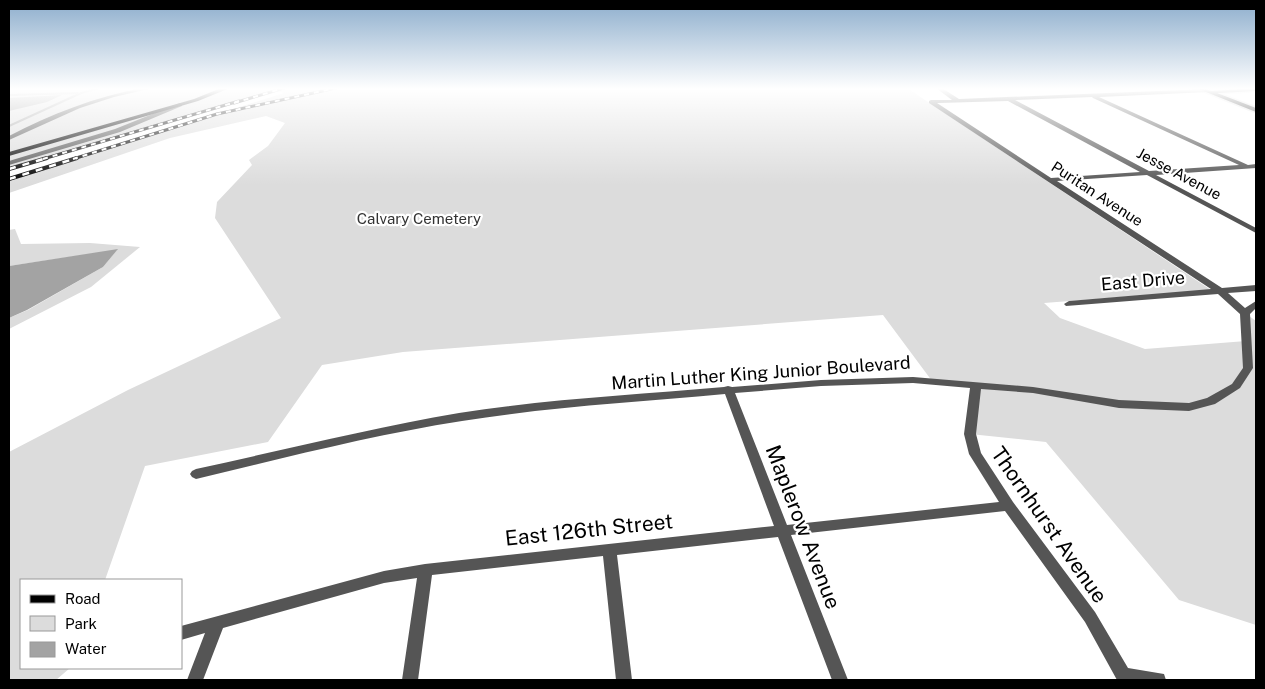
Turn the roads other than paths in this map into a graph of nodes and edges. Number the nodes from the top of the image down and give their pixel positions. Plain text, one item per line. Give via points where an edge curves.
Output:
1 (45, 120) edge
2 (124, 120) edge
3 (146, 120) edge
4 (958, 120) edge
5 (1049, 120) edge
6 (1146, 120) edge
7 (9, 138) edge
8 (9, 154) edge
9 (9, 162) edge
10 (1248, 166) junction
11 (1256, 166) edge
12 (1256, 170) edge
13 (1148, 173) junction
14 (1049, 180) junction
15 (1256, 231) edge
16 (1256, 288) edge
17 (1220, 291) junction
18 (1069, 304) dead end
19 (1256, 304) edge
20 (1244, 314) junction
21 (976, 384) junction
22 (728, 389) junction
23 (196, 474) dead end
24 (1008, 506) junction
25 (783, 530) junction
26 (609, 549) junction
27 (424, 570) junction
28 (217, 623) junction
29 (182, 633) edge
30 (1125, 678) edge
31 (195, 680) edge
32 (410, 680) edge
33 (624, 680) edge
34 (840, 680) edge
35 (1158, 680) edge

1 - 7 street
2 - 8 main road
3 - 9 street
4 - 14 street, Puritan Avenue
5 - 13 street, Jesse Avenue
6 - 10 street
10 - 11 street
10 - 12 street
10 - 13 street
13 - 14 street
13 - 15 street, Jesse Avenue
14 - 17 street, Puritan Avenue
16 - 17 street
17 - 18 street, East Drive
17 - 20 street, Puritan Avenue
19 - 20 street
20 - 21 street, Martin Luther King Junior Boulevard via 1248,368 1236,386 1211,401 1189,407 1119,404
21 - 22 street, Martin Luther King Junior Boulevard via 913,380
21 - 24 street, Thornhurst Avenue via 970,434 975,454
22 - 23 street, Martin Luther King Junior Boulevard via 551,404 460,417
22 - 25 street, Maplerow Avenue
24 - 25 street, East 126th Street
24 - 30 street, Thornhurst Avenue via 1090,618
25 - 26 street, East 126th Street
25 - 34 street, Maplerow Avenue
26 - 27 street, East 126th Street
26 - 33 street
27 - 28 street, East 126th Street via 384,577
27 - 32 street
28 - 29 street, East 126th Street
28 - 31 street
30 - 35 street

